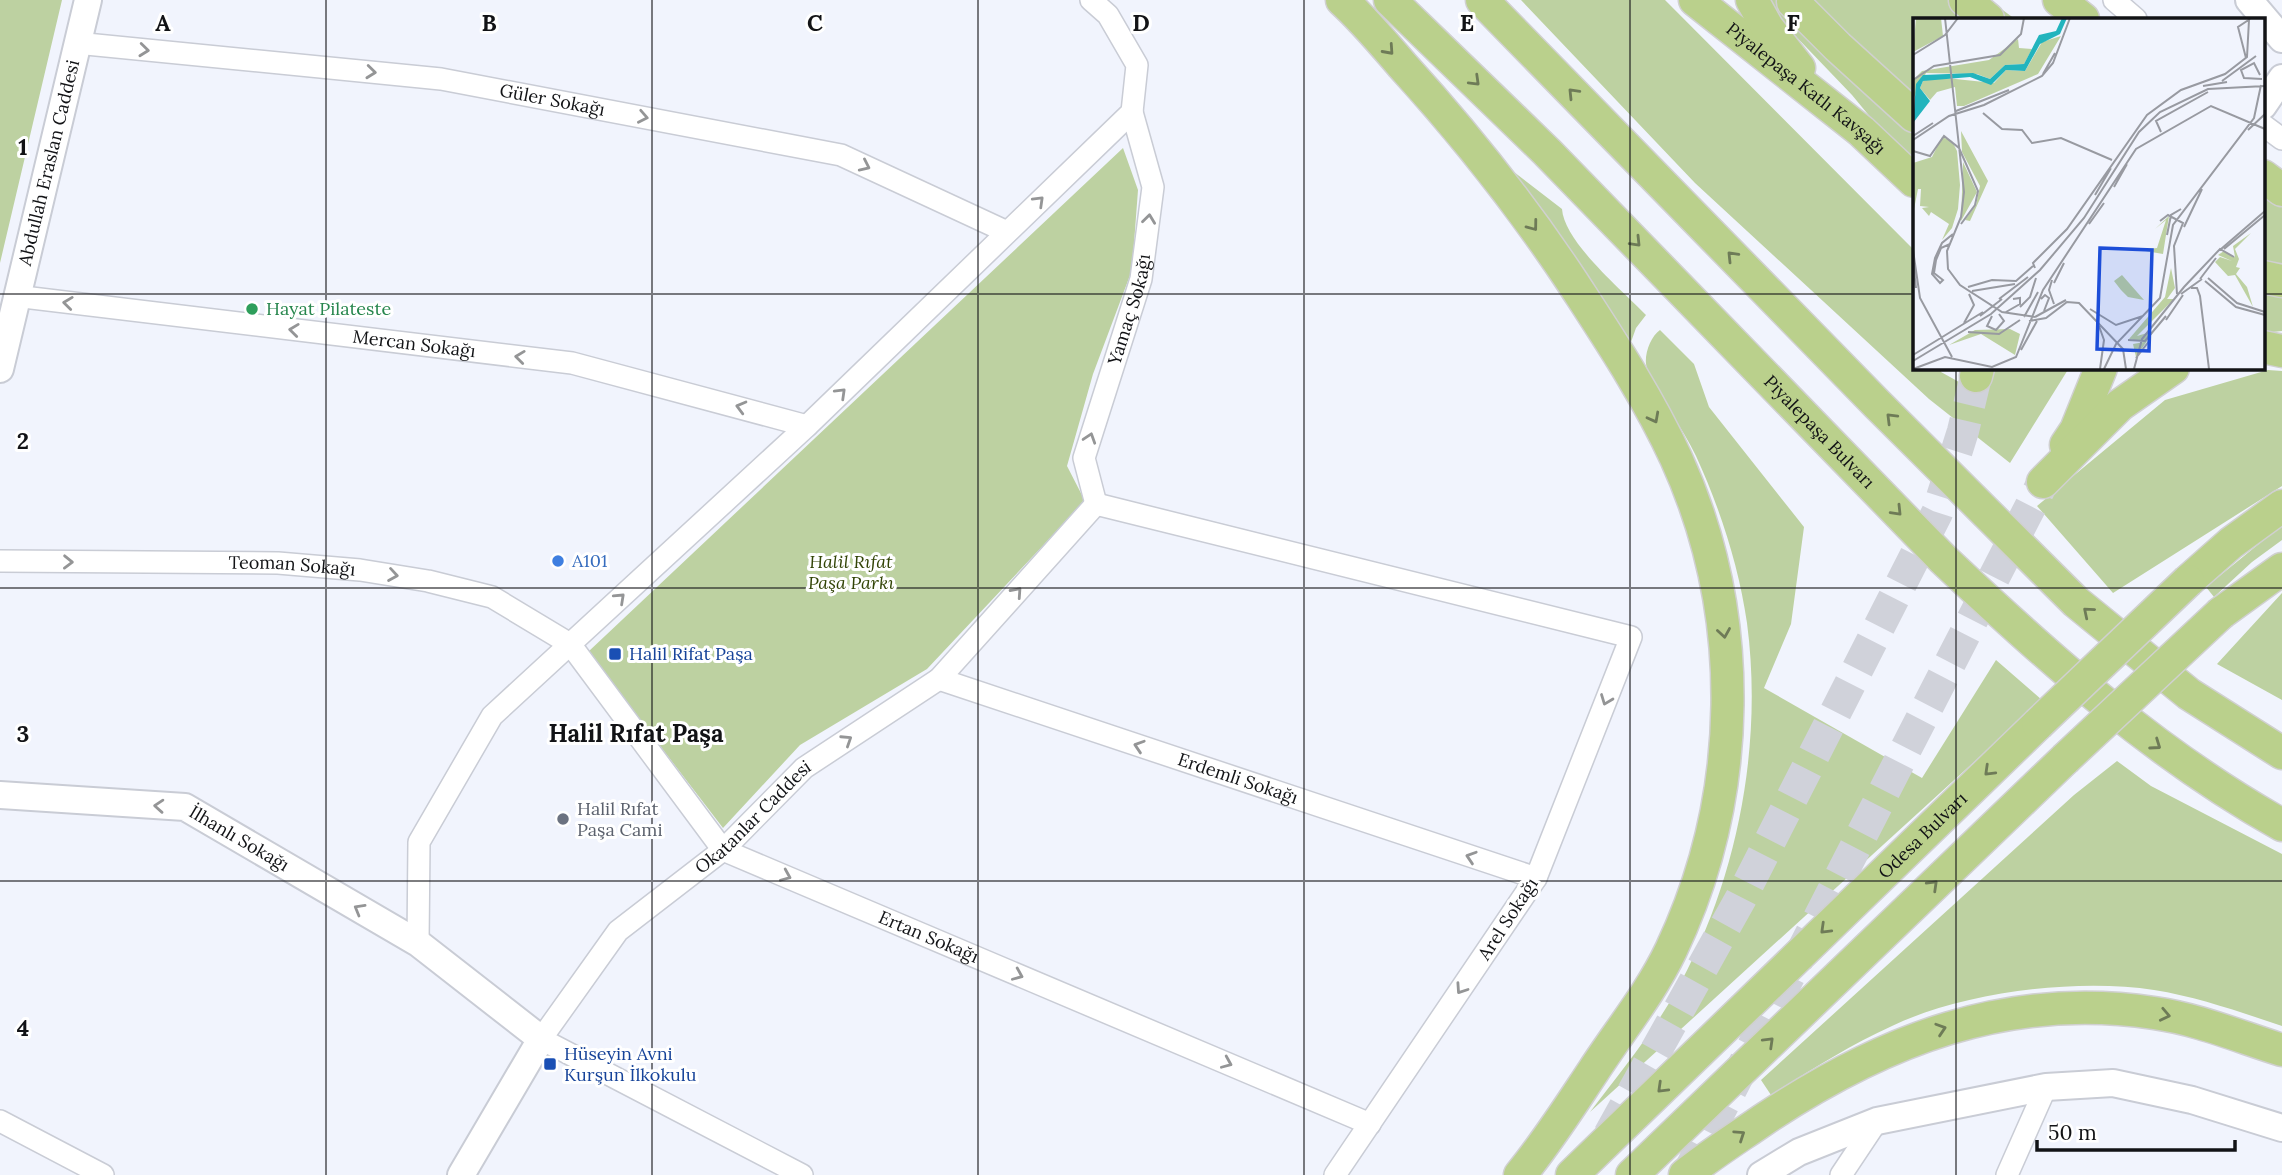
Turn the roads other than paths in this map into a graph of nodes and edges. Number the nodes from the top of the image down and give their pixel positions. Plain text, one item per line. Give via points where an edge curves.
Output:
1 (88, 0) edge
2 (1091, 0) edge
3 (1342, 0) edge
4 (1391, 0) edge
5 (1482, 0) edge
6 (1695, 0) edge
7 (1752, 0) edge
8 (1965, 0) edge
9 (2059, 0) edge
10 (2114, 0) edge
11 (2249, 0) edge
12 (1792, 1) edge
13 (1987, 18) edge
14 (2081, 18) edge
15 (2135, 18) edge
16 (2282, 39) edge
17 (76, 43) junction
18 (2282, 78) edge
19 (1913, 97) edge
20 (2264, 105) edge
21 (1132, 112) junction
22 (1840, 114) junction
23 (1913, 115) edge
24 (2264, 126) edge
25 (2282, 139) edge
26 (2264, 177) edge
27 (1913, 180) edge
28 (2282, 190) edge
29 (1007, 232) junction
30 (2264, 276) edge
31 (2282, 281) edge
32 (15, 296) junction
33 (2264, 334) edge
34 (2282, 334) edge
35 (2264, 347) edge
36 (2282, 352) edge
37 (0, 369) edge
38 (2101, 369) edge
39 (2172, 369) edge
40 (807, 426) junction
41 (1096, 504) junction
42 (2282, 506) edge
43 (0, 561) edge
44 (2282, 569) edge
45 (570, 644) junction
46 (939, 679) junction
47 (2282, 753) edge
48 (0, 795) edge
49 (2282, 825) edge
50 (723, 849) junction
51 (1536, 878) junction
52 (418, 943) junction
53 (541, 1038) junction
54 (2282, 1050) edge
55 (2046, 1087) junction
56 (0, 1121) edge
57 (1877, 1121) junction
58 (1370, 1124) junction
59 (2282, 1128) edge
60 (103, 1175) edge
61 (461, 1175) edge
62 (802, 1175) edge
63 (1335, 1175) edge
64 (1520, 1175) edge
65 (1572, 1175) edge
66 (1632, 1175) edge
67 (1685, 1175) edge
68 (1761, 1175) edge
69 (1841, 1175) edge
70 (2007, 1175) edge

1 - 17 street, Abdullah Eraslan Caddesi
2 - 21 street via 1108,15 1137,65
3 -> 64 main road via 1440,106 1497,178 1621,356 1676,458 1699,518 1724,631 1726,750 1716,816 1696,890 1671,951 1642,1002
4 -> 49 main road, Piyalepaşa Bulvarı via 1548,152 2001,615 2137,731
47 -> 5 main road via 2189,694 2076,602
6 - 22 main road, Piyalepaşa Katlı Kavşağı
7 - 22 main road via 1767,27
8 - 13 main road
9 - 14 main road
10 - 15 street
11 - 16 street
12 - 19 main road via 1845,38
12 - 23 main road
17 -> 29 street, Güler Sokağı via 441,79 841,155
17 - 32 street, Abdullah Eraslan Caddesi
18 - 20 street
29 -> 21 street
41 -> 21 street, Yamaç Sokağı via 1084,458 1141,279 1153,187
22 - 27 main road, Piyalepaşa Katlı Kavşağı
24 - 25 street
26 - 28 main road
40 -> 29 street
30 - 31 main road
32 - 37 street, Abdullah Eraslan Caddesi
40 -> 32 street, Mercan Sokağı via 572,363
33 - 34 main road
35 - 36 main road
38 - 39 main road via 2076,430 2043,482 2120,405
45 -> 40 street
46 -> 41 street, Okatanlar Caddesi
41 -> 51 street, Arel Sokağı via 1630,637
42 -> 65 main road, Odesa Bulvarı, bridge via 2188,581
43 -> 45 street, Teoman Sokağı via 265,563 360,570 492,597
66 -> 44 main road, bridge via 2221,613
45 - 50 street
45 - 52 street via 492,716 419,842
50 -> 46 street, Okatanlar Caddesi via 804,768
51 -> 46 street, Erdemli Sokağı
52 -> 48 street, İlhanlı Sokağı via 185,807
50 - 53 street, Okatanlar Caddesi via 618,931
50 -> 58 street, Ertan Sokağı
51 -> 58 street, Arel Sokağı
52 - 53 street, İlhanlı Sokağı
53 - 61 street, Okatanlar Caddesi
53 - 62 street
67 -> 54 main road via 1850,1068 1918,1037 1982,1017 2057,1008 2124,1009 2204,1024
55 - 57 street
55 - 59 street via 2113,1083 2192,1100
55 - 70 street
56 - 60 street
57 - 68 street via 1799,1152
57 - 69 street
58 - 63 street, Arel Sokağı

